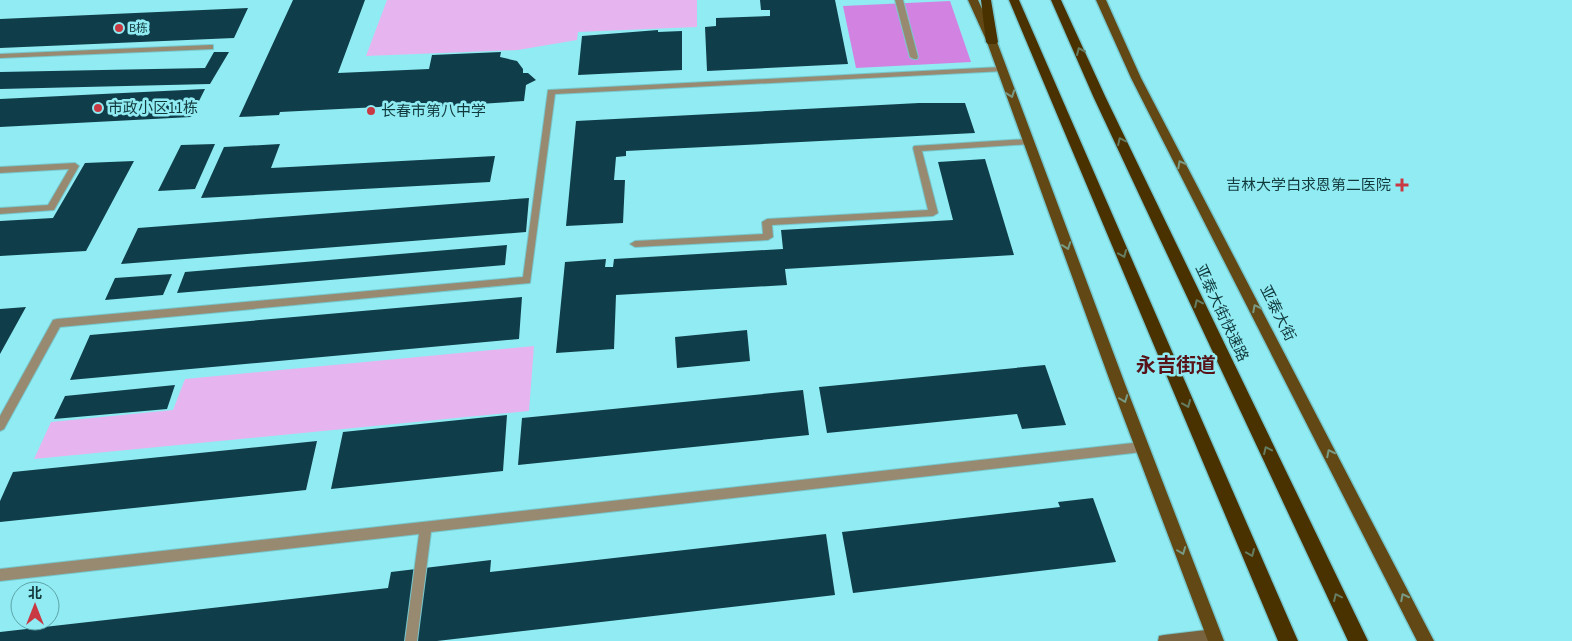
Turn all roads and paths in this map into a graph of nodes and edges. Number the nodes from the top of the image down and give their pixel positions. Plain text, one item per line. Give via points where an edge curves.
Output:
1 (899, 0) edge
2 (973, 0) edge
3 (986, 0) edge
4 (1014, 0) edge
5 (1056, 0) edge
6 (1100, 0) edge
7 (992, 42) junction
8 (210, 47) dead end
9 (0, 56) edge
10 (914, 57) dead end
11 (1001, 69) junction
12 (1028, 142) junction
13 (0, 170) edge
14 (0, 211) edge
15 (635, 244) dead end
16 (0, 426) edge
17 (1142, 447) junction
18 (426, 527) junction
19 (0, 575) edge
20 (1215, 638) edge
21 (411, 641) edge
22 (1164, 641) edge
23 (1288, 641) edge
24 (1358, 641) edge
25 (1426, 641) edge

1 - 10 lane
2 - 7 main road
3 - 7 highway
4 -> 23 highway
24 -> 5 highway, 亚泰大街快速路
25 -> 6 main road, 亚泰大街 via 1136,78
7 - 11 main road
8 - 9 lane
11 -> 12 main road
11 - 16 lane via 551,92 527,280 57,322
12 - 15 lane via 917,148 933,213 767,222 768,237
12 -> 17 main road
13 - 14 lane via 75,166 51,208
17 - 18 lane
17 -> 20 main road
18 - 19 lane
18 - 21 lane
20 - 22 street

